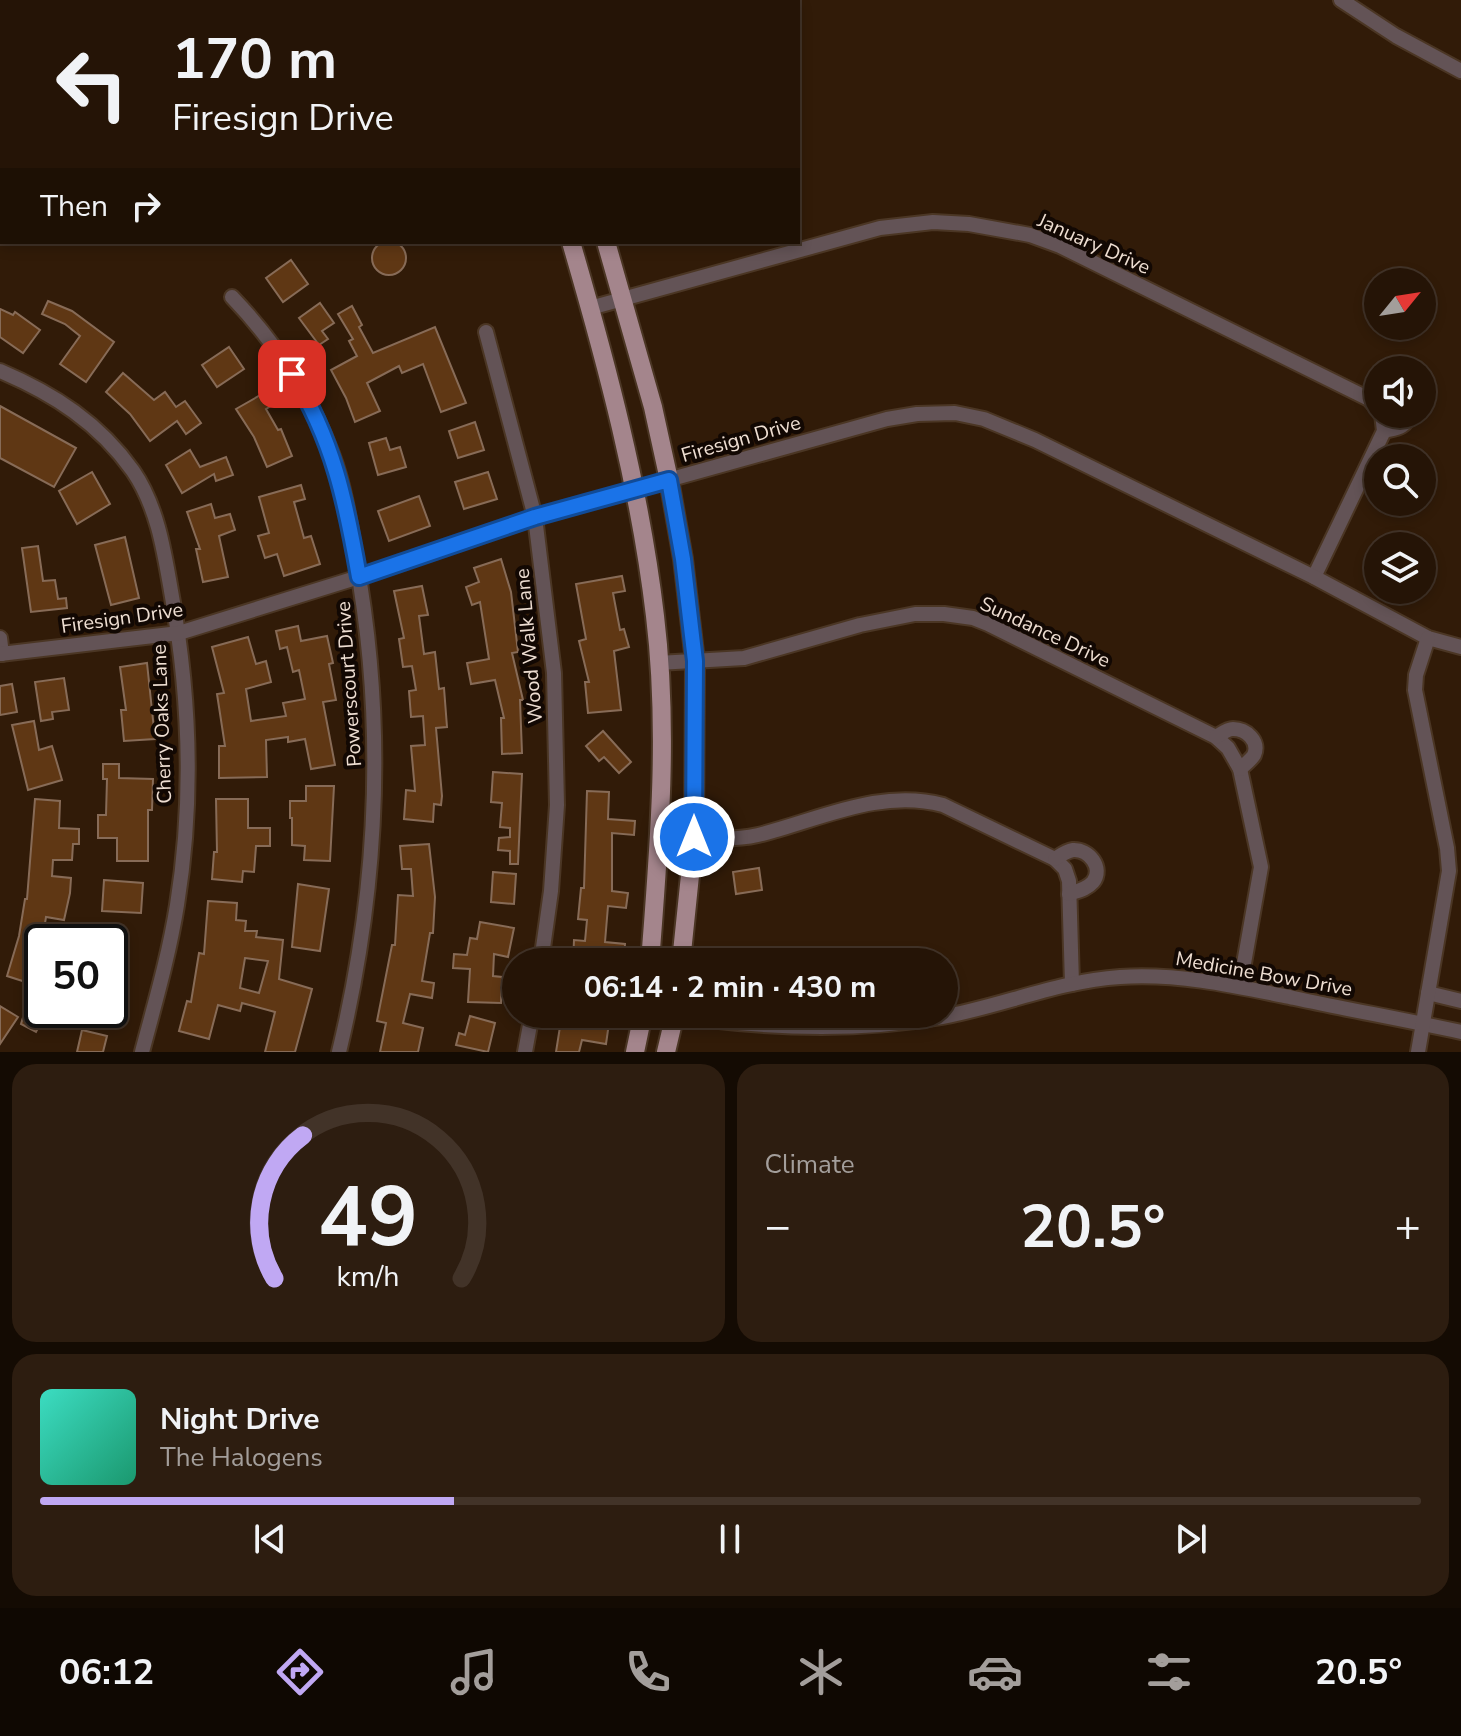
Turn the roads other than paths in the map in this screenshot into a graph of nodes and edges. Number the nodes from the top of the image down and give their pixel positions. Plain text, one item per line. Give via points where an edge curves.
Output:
1 (1341, 0) edge
2 (1461, 71) edge
3 (572, 244) edge
4 (607, 244) edge
5 (232, 297) dead end
6 (623, 299) junction
7 (590, 308) junction
8 (486, 332) dead end
9 (0, 371) edge
10 (1364, 397) edge
11 (1383, 428) edge
12 (1398, 428) edge
13 (1384, 431) junction
14 (669, 480) junction
15 (636, 489) junction
16 (535, 517) junction
17 (359, 577) junction
18 (1314, 577) junction
19 (179, 633) junction
20 (0, 638) edge
21 (1428, 638) junction
22 (1461, 647) edge
23 (1, 654) edge
24 (695, 661) junction
25 (658, 663) junction
26 (1216, 737) junction
27 (1240, 769) junction
28 (661, 834) junction
29 (694, 837) junction
30 (1055, 859) junction
31 (1069, 894) junction
32 (543, 948) edge
33 (651, 948) edge
34 (682, 948) edge
35 (1072, 984) junction
36 (1240, 986) junction
37 (1428, 993) junction
38 (1461, 1001) edge
39 (958, 1014) edge
40 (1424, 1024) junction
41 (529, 1028) edge
42 (640, 1028) edge
43 (670, 1028) edge
44 (782, 1028) edge
45 (855, 1028) edge
46 (1461, 1032) edge
47 (142, 1052) edge
48 (339, 1052) edge
49 (525, 1052) edge
50 (635, 1052) edge
51 (666, 1052) edge
52 (1418, 1052) edge

1 - 2 street
3 - 7 main road
4 - 6 main road
5 - 17 street, Powerscourt Drive via 268,339 315,414 345,497
6 - 7 street, January Drive
6 - 10 street, January Drive via 880,228 969,224 1060,246
6 - 14 main road
7 - 15 main road
8 - 16 street, Wood Walk Lane
9 - 19 street, Cherry Oaks Lane via 74,409 109,440 135,474 156,517
11 - 13 street, January Drive
12 - 13 street
13 - 18 street
14 - 15 street, Firesign Drive
14 - 18 street, Firesign Drive via 887,419 955,413 1035,440
14 - 24 main road
15 - 16 street, Firesign Drive
15 - 25 main road
16 - 17 street, Firesign Drive
16 - 32 street, Wood Walk Lane via 554,673 557,751
17 - 19 street, Firesign Drive
17 - 48 street, Powerscourt Drive via 374,694 375,805 360,949
18 - 21 street, Firesign Drive
19 - 23 street, Firesign Drive
19 - 47 street, Cherry Oaks Lane via 187,736 185,839 172,931
20 - 23 street
21 - 22 street, Firesign Drive
21 - 37 street via 1415,690 1449,871
24 - 25 street, Sundance Drive
24 - 26 street, Sundance Drive via 744,658 915,614 973,618
24 - 29 main road
25 - 28 main road
26 - 27 street, Sundance Drive
26 - 27 street, Sundance Drive via 1234,729 1253,739 1254,755
27 - 36 street, Sundance Drive via 1261,867
28 - 29 street
28 - 33 main road
29 - 30 street via 756,835 872,802 924,800
29 - 34 main road
30 - 31 street via 1065,869
30 - 31 street via 1075,850 1094,861 1093,882
31 - 35 street
35 - 36 street, Medicine Bow Drive via 1157,975
35 - 39 street, Medicine Bow Drive
36 - 40 street, Medicine Bow Drive
37 - 38 street
37 - 40 street
40 - 46 street, Medicine Bow Drive
40 - 52 street
41 - 49 street
42 - 50 main road
43 - 51 main road
44 - 45 street, Medicine Bow Drive

